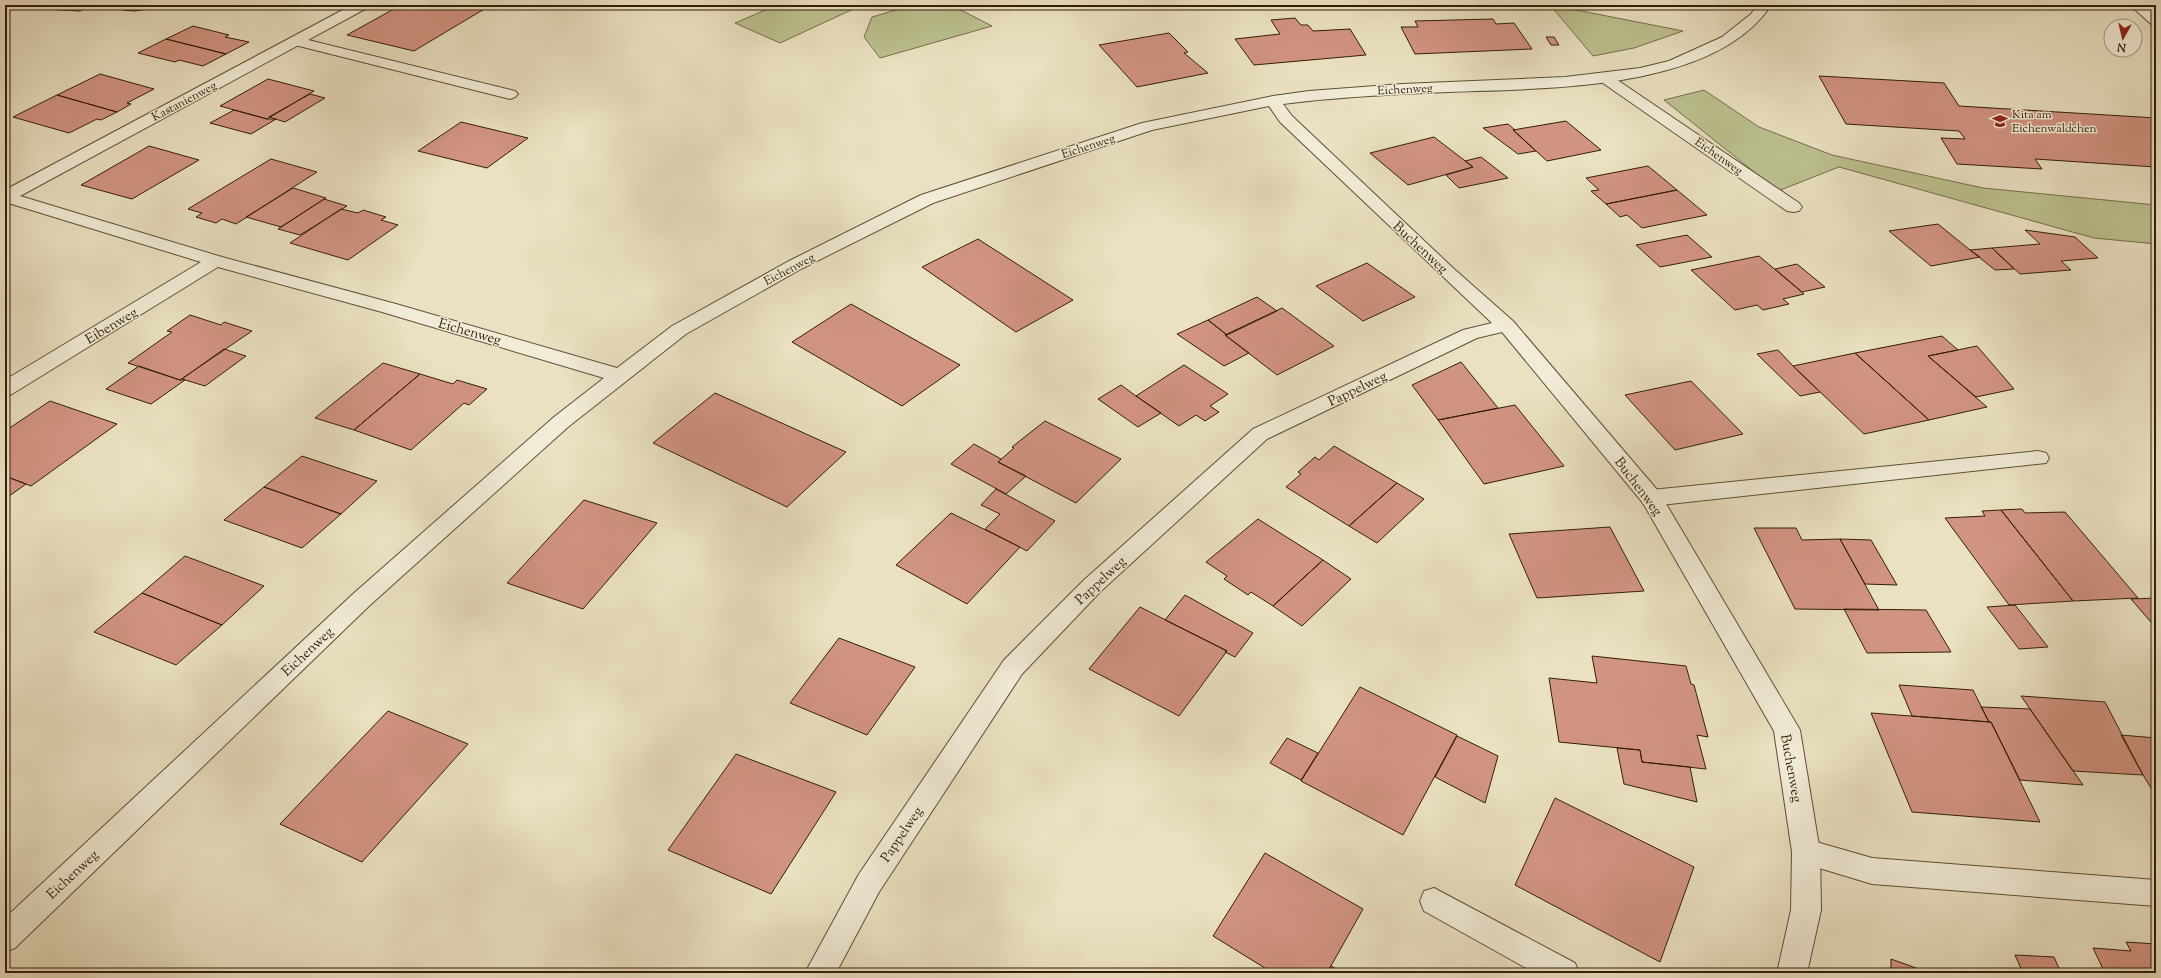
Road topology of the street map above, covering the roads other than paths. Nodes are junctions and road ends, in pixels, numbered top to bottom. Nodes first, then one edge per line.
1 (362, 5) edge
2 (1764, 5) edge
3 (2137, 5) edge
4 (2156, 21) edge
5 (296, 41) junction
6 (1605, 78) junction
7 (510, 94) dead end
8 (1273, 101) junction
9 (6, 197) edge
10 (1793, 207) dead end
11 (216, 261) junction
12 (389, 308) joint
13 (1506, 325) junction
14 (620, 376) junction
15 (5, 389) edge
16 (2038, 458) dead end
17 (1651, 498) junction
18 (1806, 852) junction
19 (2156, 893) edge
20 (1434, 901) dead end
21 (5, 938) edge
22 (820, 973) edge
23 (1564, 973) edge
24 (1792, 973) edge

1 - 5 street, Kastanienweg
2 - 6 street, Eichenweg
3 - 4 street
5 - 7 street
5 - 9 street, Kastanienweg
6 - 8 street, Eichenweg
6 - 10 street, Eichenweg
8 - 13 street, Buchenweg
8 - 14 street, Eichenweg
9 - 11 street, Kastanienweg
11 - 12 street, Kastanienweg
11 - 15 street, Eibenweg
12 - 14 street, Eichenweg
13 - 17 street, Buchenweg
13 - 22 street, Pappelweg
14 - 21 street, Eichenweg
16 - 17 street
17 - 18 street, Buchenweg
18 - 19 street
18 - 24 street, Buchenweg
20 - 23 street

